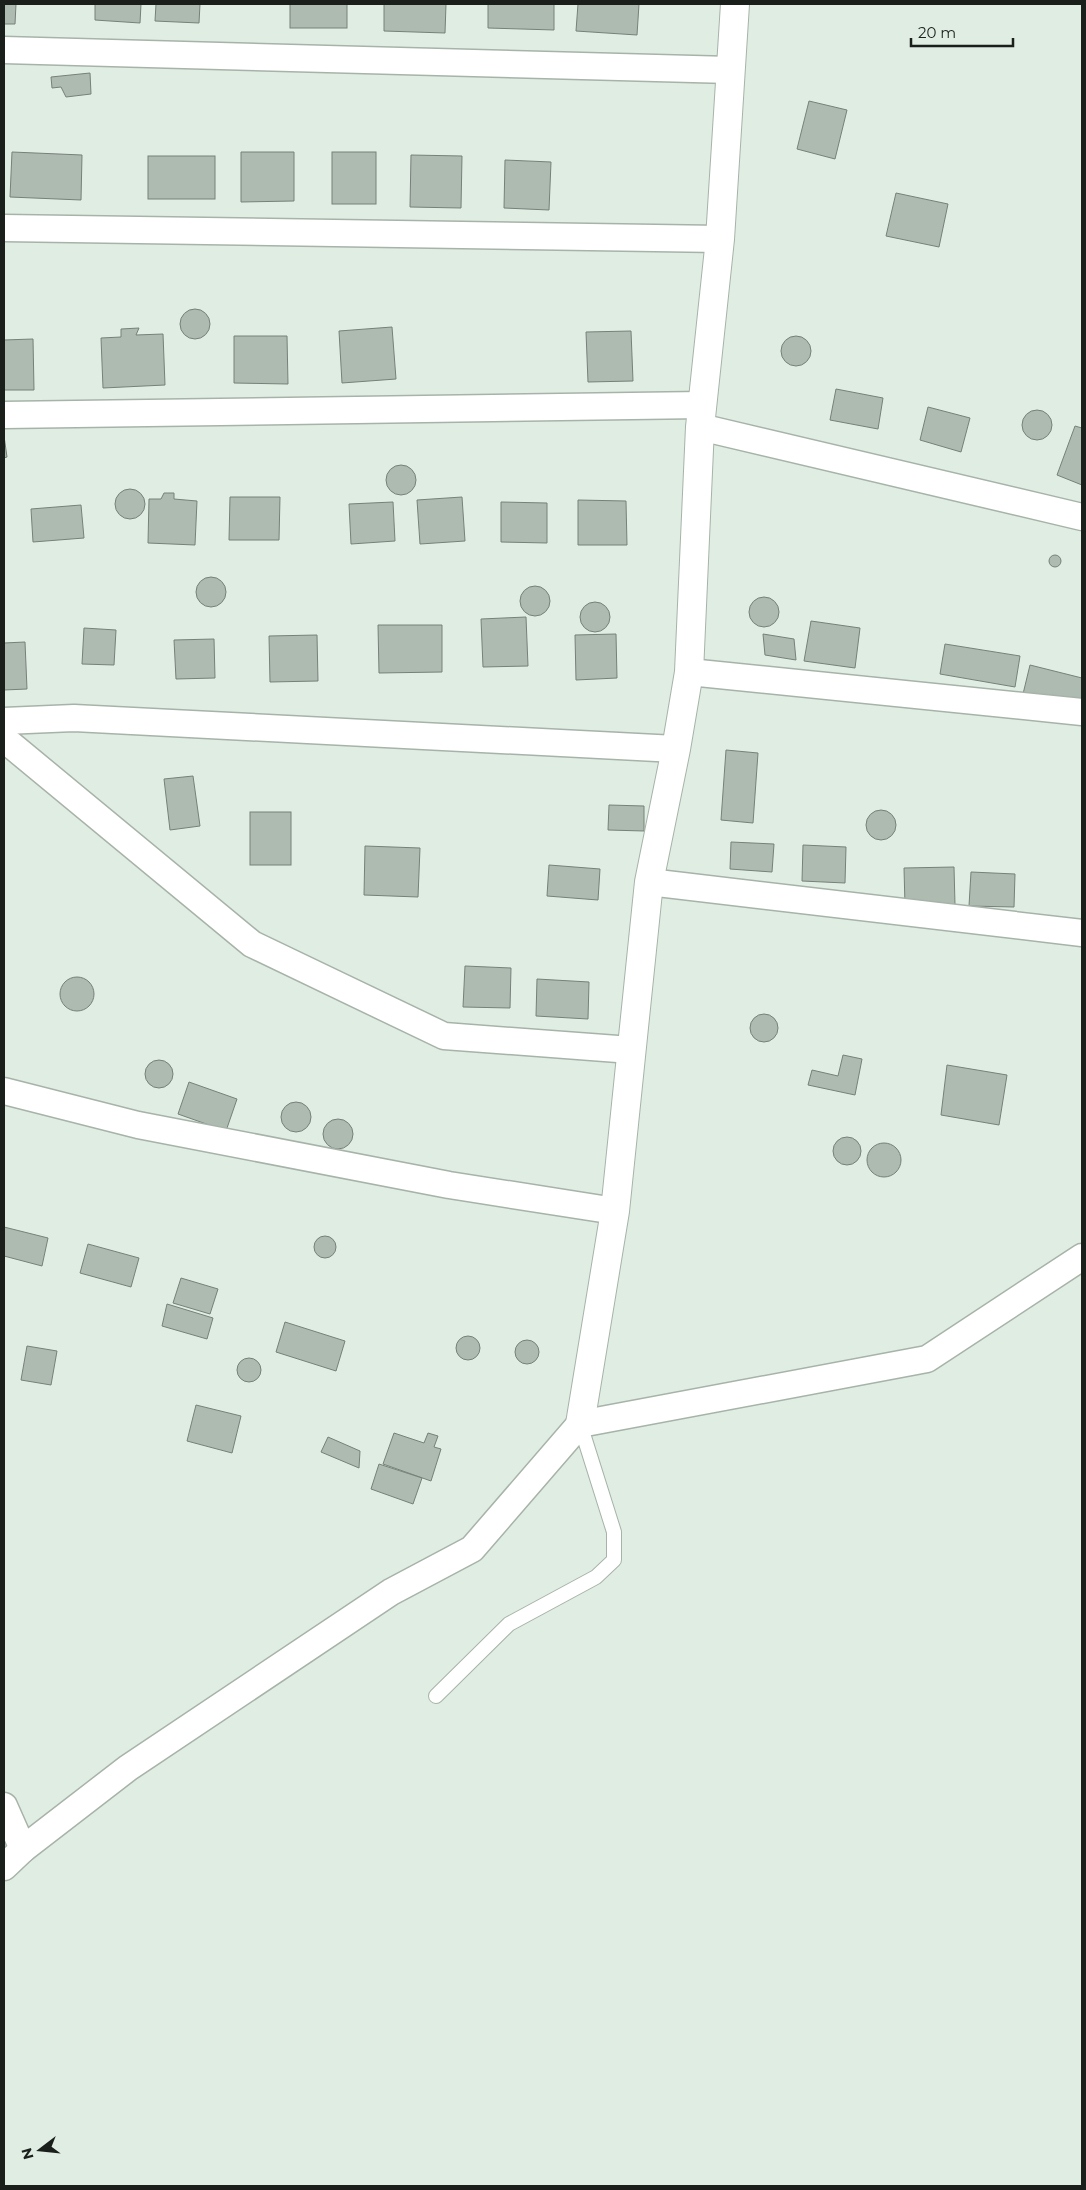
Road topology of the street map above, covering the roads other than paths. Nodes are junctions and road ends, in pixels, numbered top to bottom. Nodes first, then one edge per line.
1 (735, 4) edge
2 (4, 50) edge
3 (730, 70) junction
4 (4, 228) edge
5 (720, 239) junction
6 (4, 415) edge
7 (701, 416) junction
8 (1082, 518) edge
9 (688, 672) junction
10 (1082, 712) edge
11 (4, 721) edge
12 (4, 739) edge
13 (676, 749) junction
14 (649, 882) junction
15 (1082, 933) edge
16 (631, 1050) junction
17 (4, 1091) edge
18 (615, 1211) junction
19 (1082, 1257) edge
20 (580, 1424) junction
21 (436, 1696) dead end
22 (4, 1806) edge
23 (23, 1850) junction
24 (4, 1867) edge

1 - 3 street
2 - 3 street
3 - 5 street
4 - 5 street
5 - 7 street
6 - 7 street
7 - 8 street
7 - 9 street
9 - 10 street
9 - 13 street
11 - 13 street
12 - 16 street
13 - 14 street
14 - 15 street
14 - 16 street
16 - 18 street
17 - 18 street
18 - 20 street
19 - 20 street
20 - 21 lane
20 - 23 street
22 - 23 street
23 - 24 street

